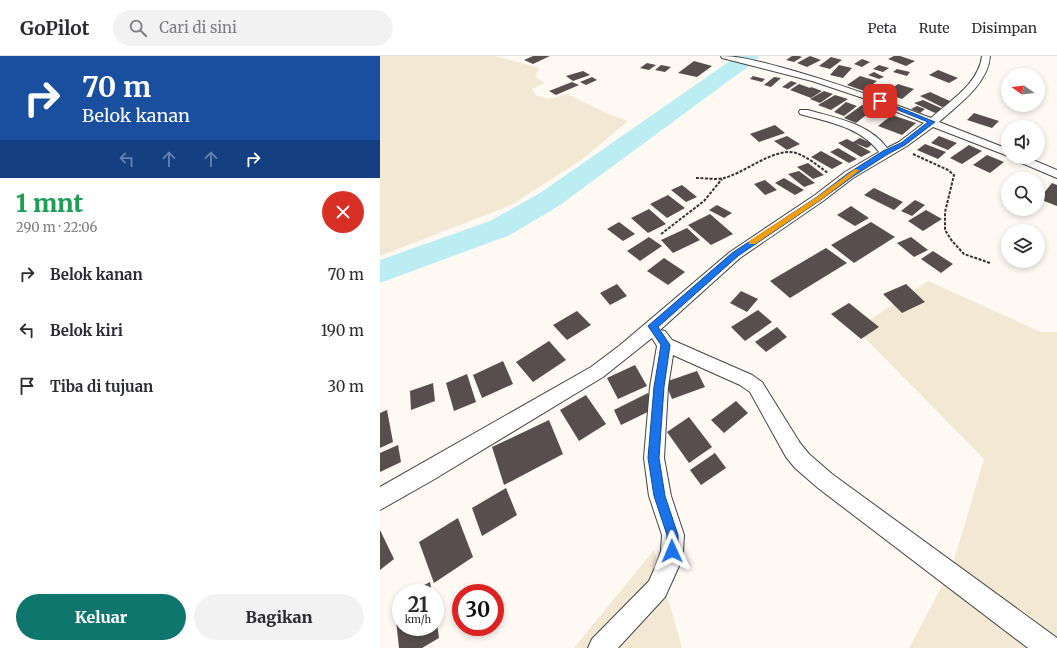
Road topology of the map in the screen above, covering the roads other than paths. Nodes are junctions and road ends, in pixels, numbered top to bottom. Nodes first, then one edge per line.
1 (725, 56) edge
2 (986, 56) edge
3 (804, 112) dead end
4 (932, 122) junction
5 (892, 150) junction
6 (1001, 150) edge
7 (1033, 164) edge
8 (1057, 174) edge
9 (652, 326) junction
10 (666, 345) junction
11 (380, 499) edge
12 (601, 648) edge
13 (1049, 648) edge

1 - 4 street
2 - 4 street
3 - 5 street
4 - 5 street
4 - 6 street
5 - 9 street
7 - 8 street
9 - 10 street
9 - 11 street
10 - 12 street
10 - 13 street

